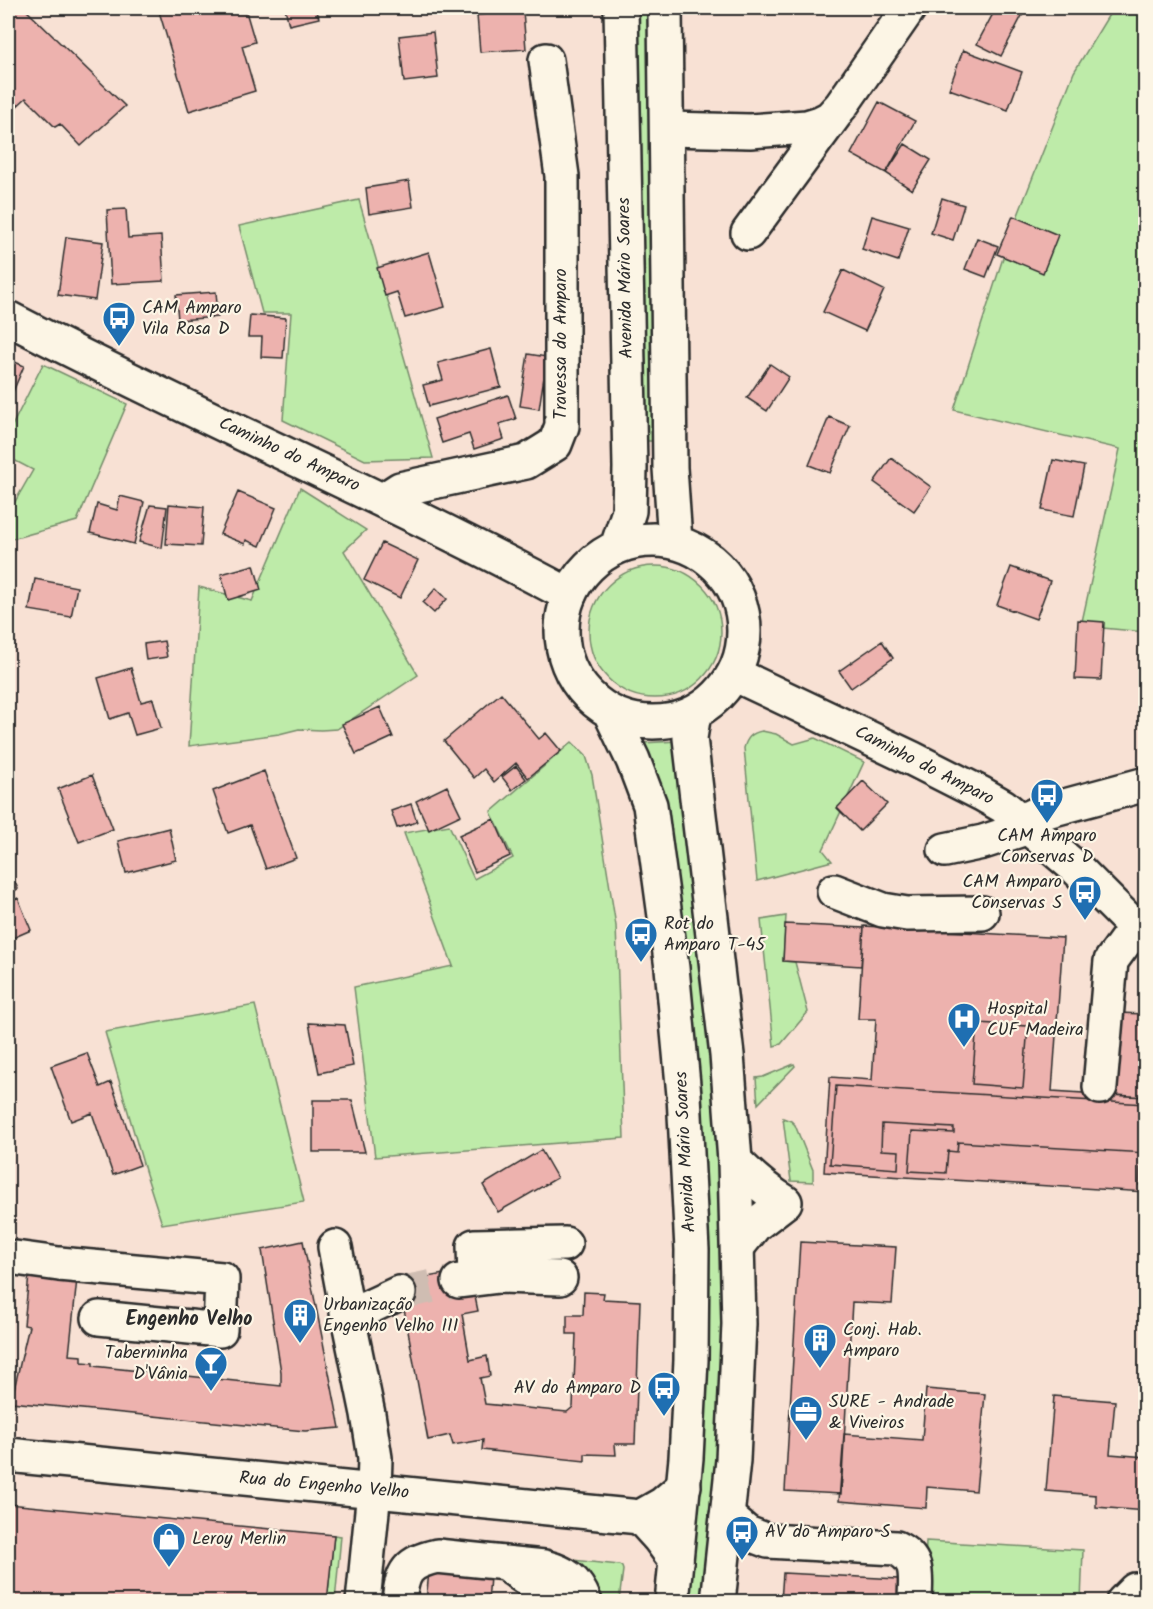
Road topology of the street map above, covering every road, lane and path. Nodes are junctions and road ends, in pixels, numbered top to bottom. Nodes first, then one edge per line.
1 (621, 8) edge
2 (665, 8) edge
3 (909, 8) edge
4 (546, 60) dead end
5 (841, 106) junction
6 (667, 129) junction
7 (748, 233) dead end
8 (8, 318) edge
9 (383, 500) junction
10 (675, 542) junction
11 (617, 547) junction
12 (569, 595) junction
13 (734, 674) junction
14 (610, 712) junction
15 (694, 713) junction
16 (1146, 784) edge
17 (1025, 824) junction
18 (945, 850) dead end
19 (834, 891) dead end
20 (982, 913) dead end
21 (1140, 933) edge
22 (1100, 1087) dead end
23 (735, 1161) junction
24 (565, 1244) dead end
25 (738, 1246) junction
26 (335, 1247) dead end
27 (8, 1257) edge
28 (560, 1278) dead end
29 (399, 1293) tunnel mouth
30 (348, 1317) junction
31 (99, 1318) dead end
32 (8, 1455) edge
33 (684, 1486) junction
34 (374, 1491) junction
35 (727, 1516) junction
36 (640, 1517) junction
37 (676, 1561) junction
38 (503, 1563) junction
39 (1146, 1590) edge
40 (363, 1602) edge
41 (399, 1602) edge
42 (560, 1602) edge
43 (585, 1602) edge
44 (672, 1602) edge
45 (718, 1602) edge
46 (915, 1602) edge
47 (1123, 1602) edge

1 - 11 main road, Avenida Mário Soares
2 - 6 main road
3 - 5 main road
4 - 9 main road, Travessa do Amparo
5 - 6 main road
5 - 7 main road
6 - 10 main road
8 - 9 main road, Caminho do Amparo
9 - 12 main road, Caminho do Amparo
10 - 11 main road
10 - 13 main road
11 - 12 main road
12 - 14 main road
13 - 15 main road
13 - 17 main road, Caminho do Amparo
14 - 15 main road
14 - 33 main road, Avenida Mário Soares
15 - 23 main road
16 - 17 main road
17 - 18 main road
17 - 21 main road, Caminho do Amparo
19 - 20 main road
21 - 22 main road
23 - 25 main road
23 - 25 main road
24 - 28 main road
25 - 35 main road
26 - 30 main road
27 - 31 main road
29 - 30 main road
30 - 34 main road
32 - 34 main road, Rua do Engenho Velho
33 - 36 main road
33 - 37 main road, Avenida Mário Soares
34 - 36 main road, Rua do Engenho Velho
34 - 40 main road
35 - 45 main road
35 - 46 main road
36 - 37 main road
37 - 44 main road, Avenida Mário Soares
38 - 41 main road
38 - 42 main road
38 - 43 main road
39 - 47 main road

